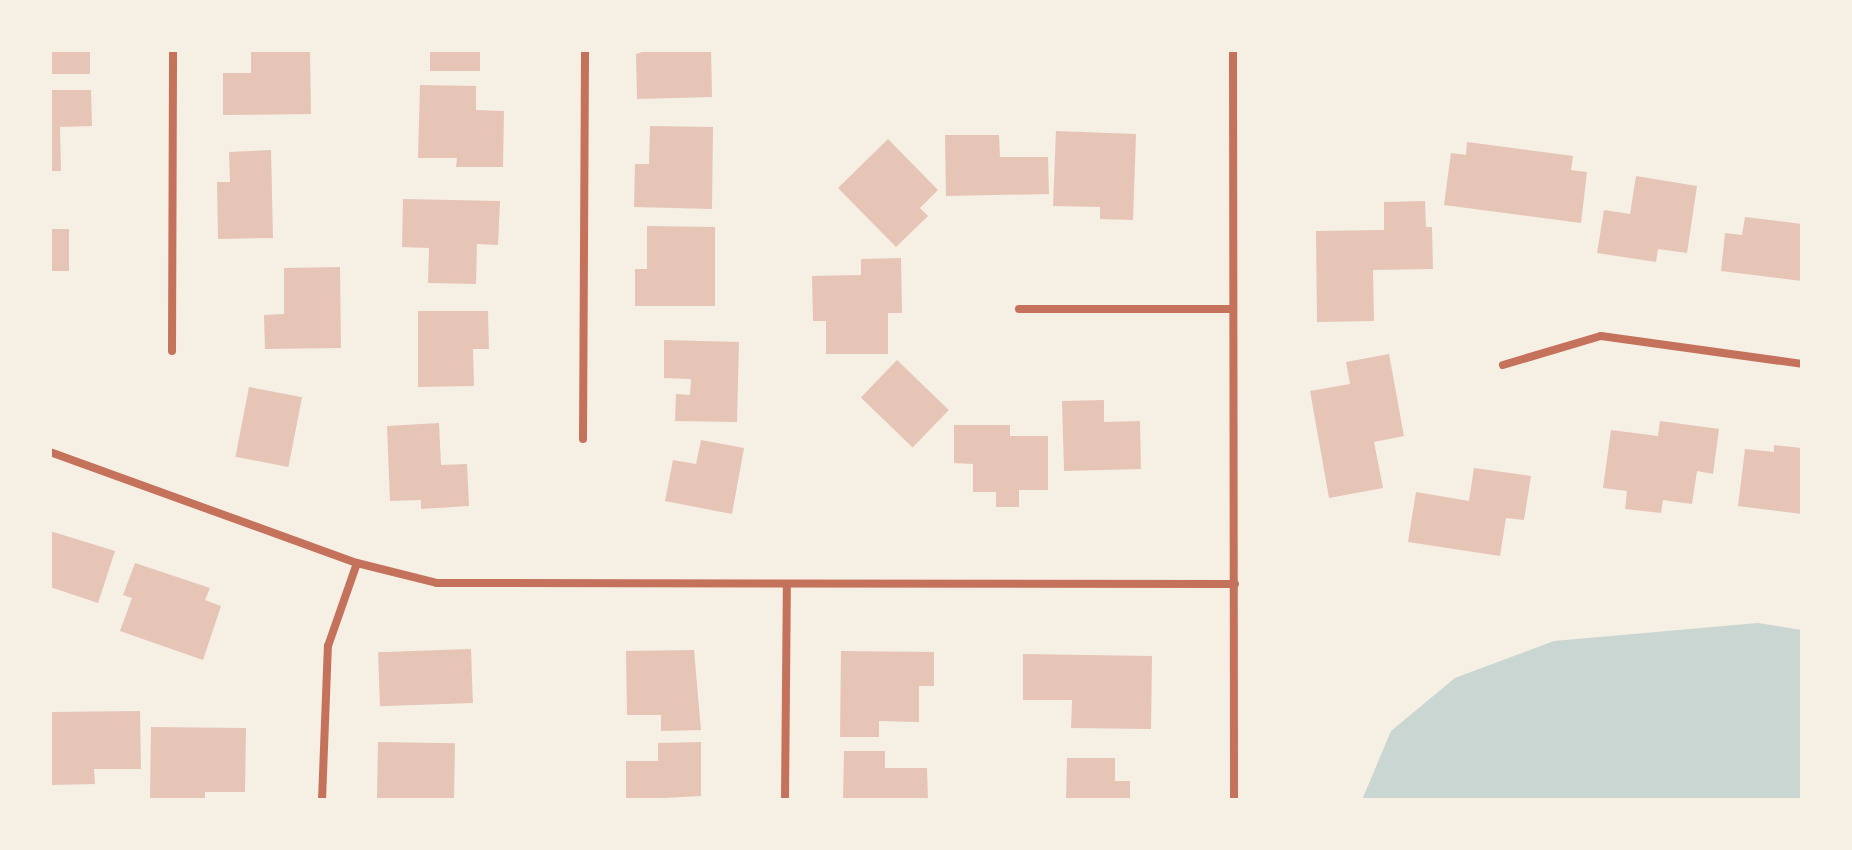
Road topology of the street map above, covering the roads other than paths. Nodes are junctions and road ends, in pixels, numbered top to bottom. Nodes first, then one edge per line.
1 (173, 50) edge
2 (585, 50) edge
3 (1233, 50) edge
4 (1019, 309) dead end
5 (1233, 309) junction
6 (172, 351) dead end
7 (1802, 364) edge
8 (1503, 365) dead end
9 (583, 439) dead end
10 (50, 452) edge
11 (357, 563) junction
12 (787, 584) junction
13 (1235, 584) junction
14 (322, 800) edge
15 (785, 800) edge
16 (1234, 800) edge

1 - 6 street
2 - 9 street
3 - 5 street
4 - 5 street
5 - 13 street
7 - 8 street
10 - 11 street
11 - 12 street
11 - 14 street
12 - 13 street
12 - 15 street
13 - 16 street

